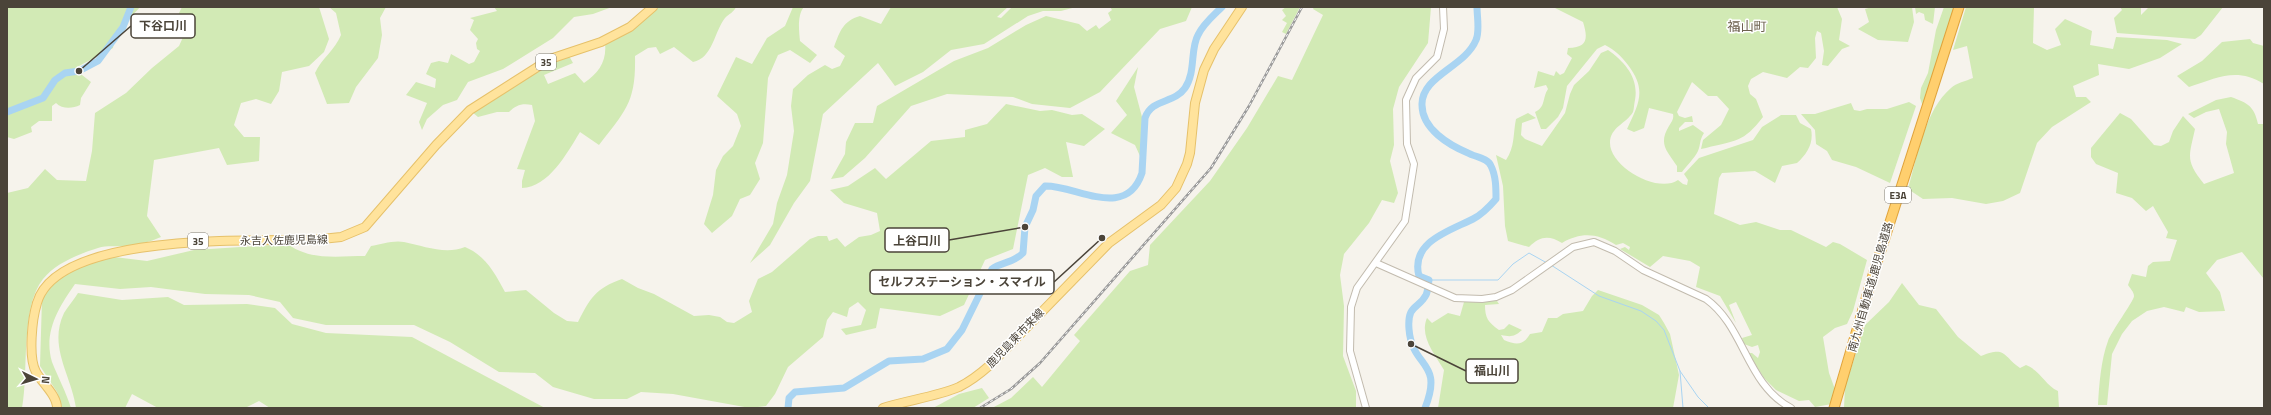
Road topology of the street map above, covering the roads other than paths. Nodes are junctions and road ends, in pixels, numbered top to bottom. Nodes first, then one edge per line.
1 (653, 7) edge
2 (1242, 7) edge
3 (1443, 7) edge
4 (1959, 7) edge
5 (1376, 263) junction
6 (57, 408) edge
7 (883, 408) edge
8 (1366, 408) edge
9 (1791, 408) edge
10 (1834, 408) edge

1 - 6 main road, 永吉入佐鹿児島線 / 35
2 - 7 main road, 鹿児島東市来線
3 - 5 street
4 - 10 highway, 南九州自動車道;鹿児島道路 / E3A
5 - 8 street
5 - 9 street

